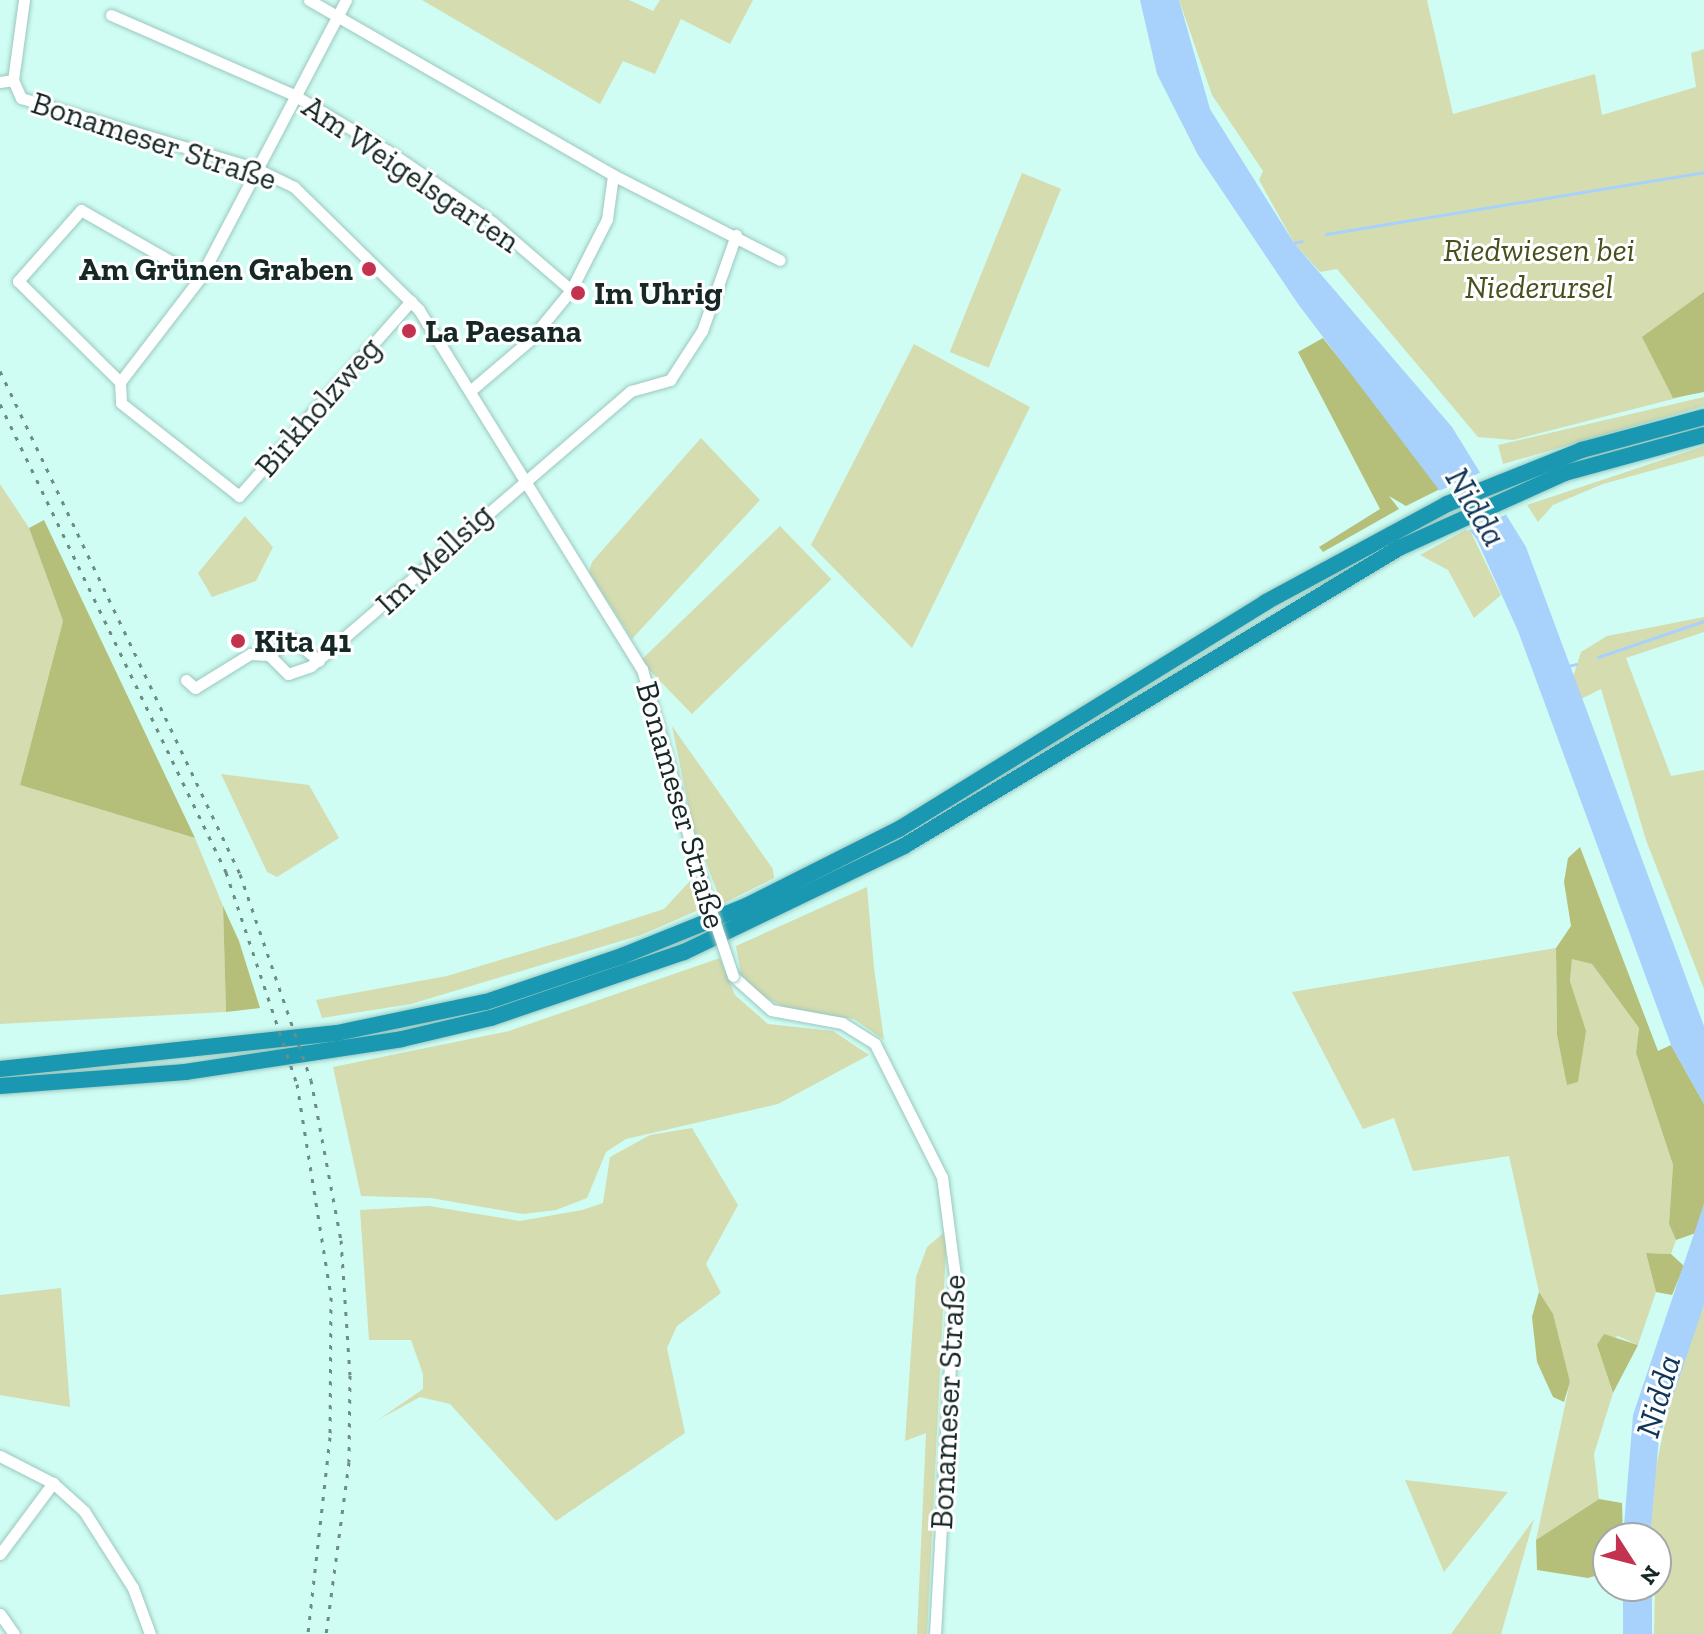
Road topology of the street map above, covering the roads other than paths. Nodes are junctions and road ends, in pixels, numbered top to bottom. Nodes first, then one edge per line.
1 (24, 0) edge
2 (309, 0) edge
3 (346, 0) edge
4 (111, 15) dead end
5 (336, 15) junction
6 (13, 80) junction
7 (0, 82) edge
8 (294, 95) junction
9 (257, 169) junction
10 (613, 175) junction
11 (736, 235) junction
12 (780, 260) dead end
13 (200, 278) junction
14 (571, 290) junction
15 (411, 301) junction
16 (120, 382) junction
17 (470, 391) junction
18 (1704, 417) edge
19 (1704, 435) edge
20 (523, 477) junction
21 (1510, 486) junction
22 (1451, 512) junction
23 (269, 655) junction
24 (319, 661) junction
25 (186, 680) dead end
26 (0, 1069) edge
27 (0, 1086) edge
28 (0, 1456) edge
29 (53, 1483) junction
30 (0, 1554) edge
31 (0, 1614) edge
32 (14, 1634) edge
33 (150, 1634) edge
34 (935, 1634) edge

1 - 6 street
2 - 5 street
3 - 5 street
4 - 8 street, Am Weigelsgarten
5 - 8 street
5 - 10 street
6 - 7 street
6 - 9 street, Bonameser Straße
8 - 9 street
8 - 14 street, Am Weigelsgarten
9 - 13 street
9 - 15 street, Bonameser Straße
10 - 11 street
10 - 14 street
11 - 12 street
11 - 20 street, Im Mellsig
13 - 16 street
13 - 16 street
14 - 17 street
15 - 16 street, Birkholzweg
15 - 17 street, Bonameser Straße
17 - 20 street, Bonameser Straße
18 - 21 highway
19 - 21 highway
20 - 24 street, Im Mellsig
20 - 34 street, Bonameser Straße, bridge
21 - 22 highway
22 - 26 highway
22 - 27 highway
23 - 24 street, Im Mellsig
23 - 24 street
23 - 25 street
28 - 29 street
29 - 30 street
29 - 33 street
31 - 32 street

